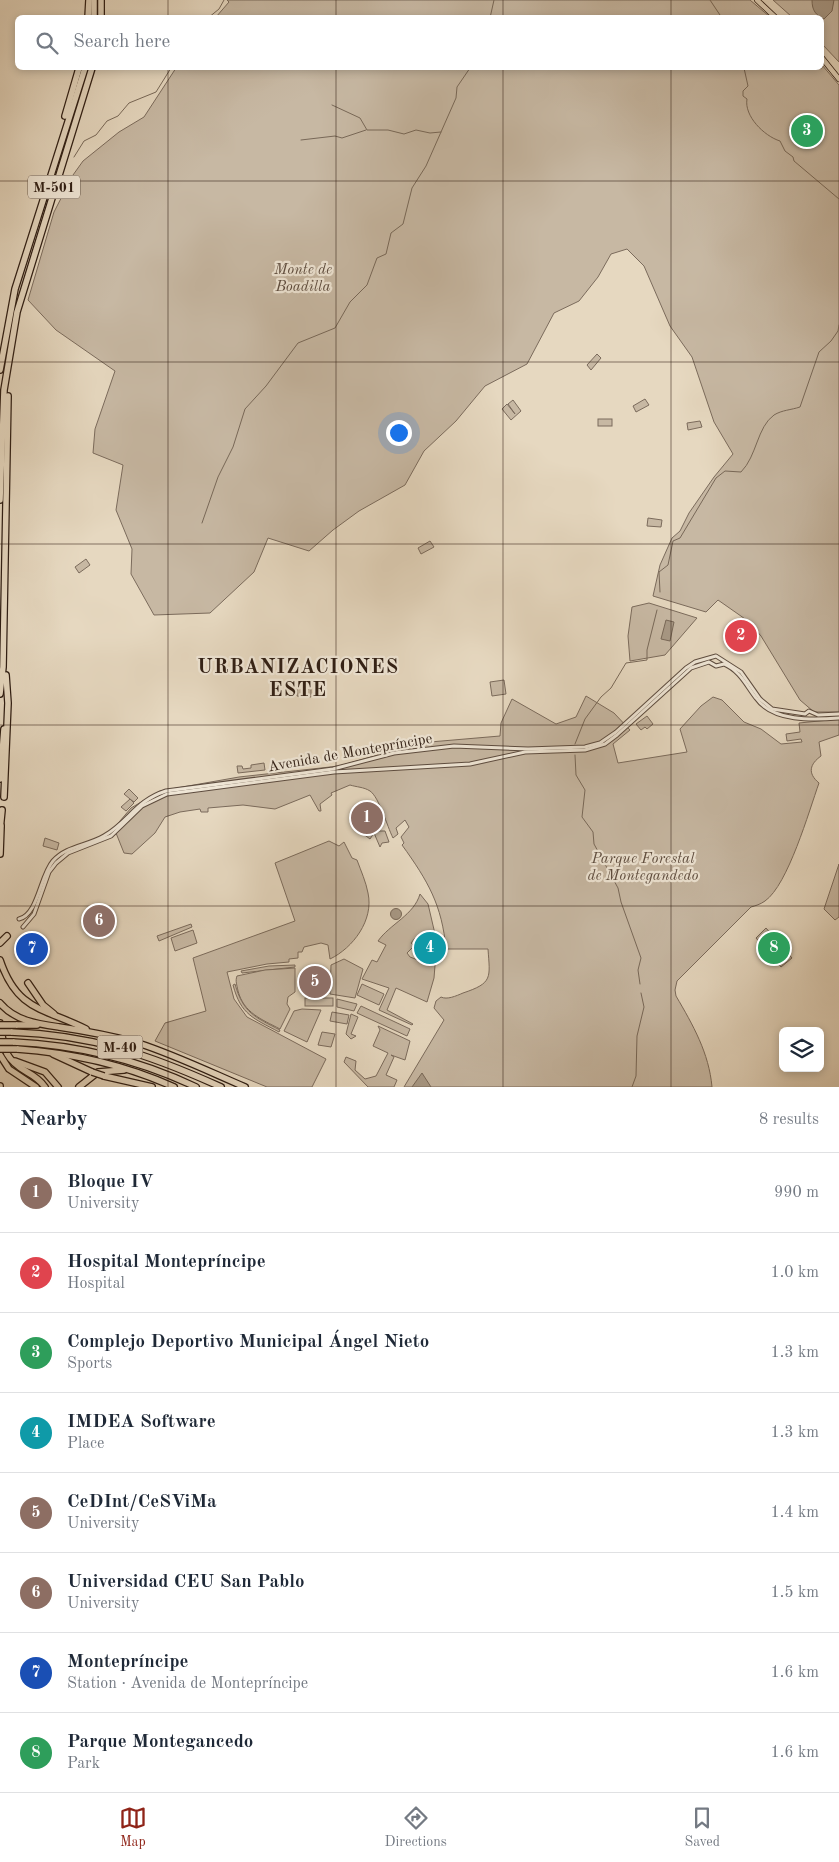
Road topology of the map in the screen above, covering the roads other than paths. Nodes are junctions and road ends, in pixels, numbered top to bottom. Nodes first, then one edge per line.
1 (89, 0) edge
2 (94, 0) edge
3 (102, 0) edge
4 (757, 0) edge
5 (88, 15) edge
6 (94, 15) edge
7 (101, 15) edge
8 (773, 15) edge
9 (824, 60) edge
10 (78, 70) edge
11 (84, 70) edge
12 (91, 70) edge
13 (839, 78) edge
14 (58, 151) junction
15 (18, 307) junction
16 (0, 370) edge
17 (0, 500) edge
18 (4, 636) junction
19 (712, 661) junction
20 (722, 662) junction
21 (6, 684) junction
22 (0, 694) edge
23 (813, 714) junction
24 (805, 716) junction
25 (839, 716) edge
26 (812, 719) junction
27 (0, 778) edge
28 (4, 797) dead end
29 (2, 810) dead end
30 (0, 828) edge
31 (0, 854) edge
32 (19, 920) dead end
33 (23, 927) dead end
34 (7, 936) dead end
35 (0, 942) edge
36 (0, 960) edge
37 (28, 983) dead end
38 (0, 1004) edge
39 (59, 1019) junction
40 (0, 1024) edge
41 (44, 1025) junction
42 (90, 1031) junction
43 (1, 1037) edge
44 (0, 1049) edge
45 (38, 1050) junction
46 (0, 1055) edge
47 (142, 1074) junction
48 (36, 1087) edge
49 (45, 1087) edge
50 (58, 1087) edge
51 (79, 1087) edge
52 (152, 1087) edge
53 (174, 1087) edge
54 (196, 1087) edge
55 (221, 1087) edge
56 (246, 1087) edge

1 - 5 highway
2 - 6 highway
3 - 7 highway
4 - 8 main road
9 - 13 main road
10 - 14 highway
11 - 14 highway, M-501
12 - 15 highway, M-501
14 - 16 highway, M-501
15 - 17 highway, M-501
15 - 18 highway
18 - 21 highway
18 - 22 highway
19 - 20 street, Avenida de Montepríncipe
19 - 20 street, Avenida de Montepríncipe
19 - 32 street, Avenida de Montepríncipe
19 - 33 street, Avenida de Montepríncipe
20 - 24 street, Avenida de Montepríncipe
21 - 27 highway
21 - 28 highway
23 - 24 street
23 - 25 street
23 - 26 street
24 - 26 street
25 - 26 street
29 - 30 highway
30 - 31 highway
34 - 35 highway
36 - 39 highway
37 - 39 highway
38 - 41 highway
39 - 42 highway
40 - 41 highway, bridge
40 - 43 highway
41 - 42 highway
42 - 56 highway
43 - 49 highway
43 - 50 highway
43 - 54 highway, M-40, bridge
43 - 55 highway, M-40, bridge
44 - 45 highway, bridge
45 - 47 highway
45 - 52 highway, bridge
46 - 48 highway
47 - 51 highway
47 - 53 highway

